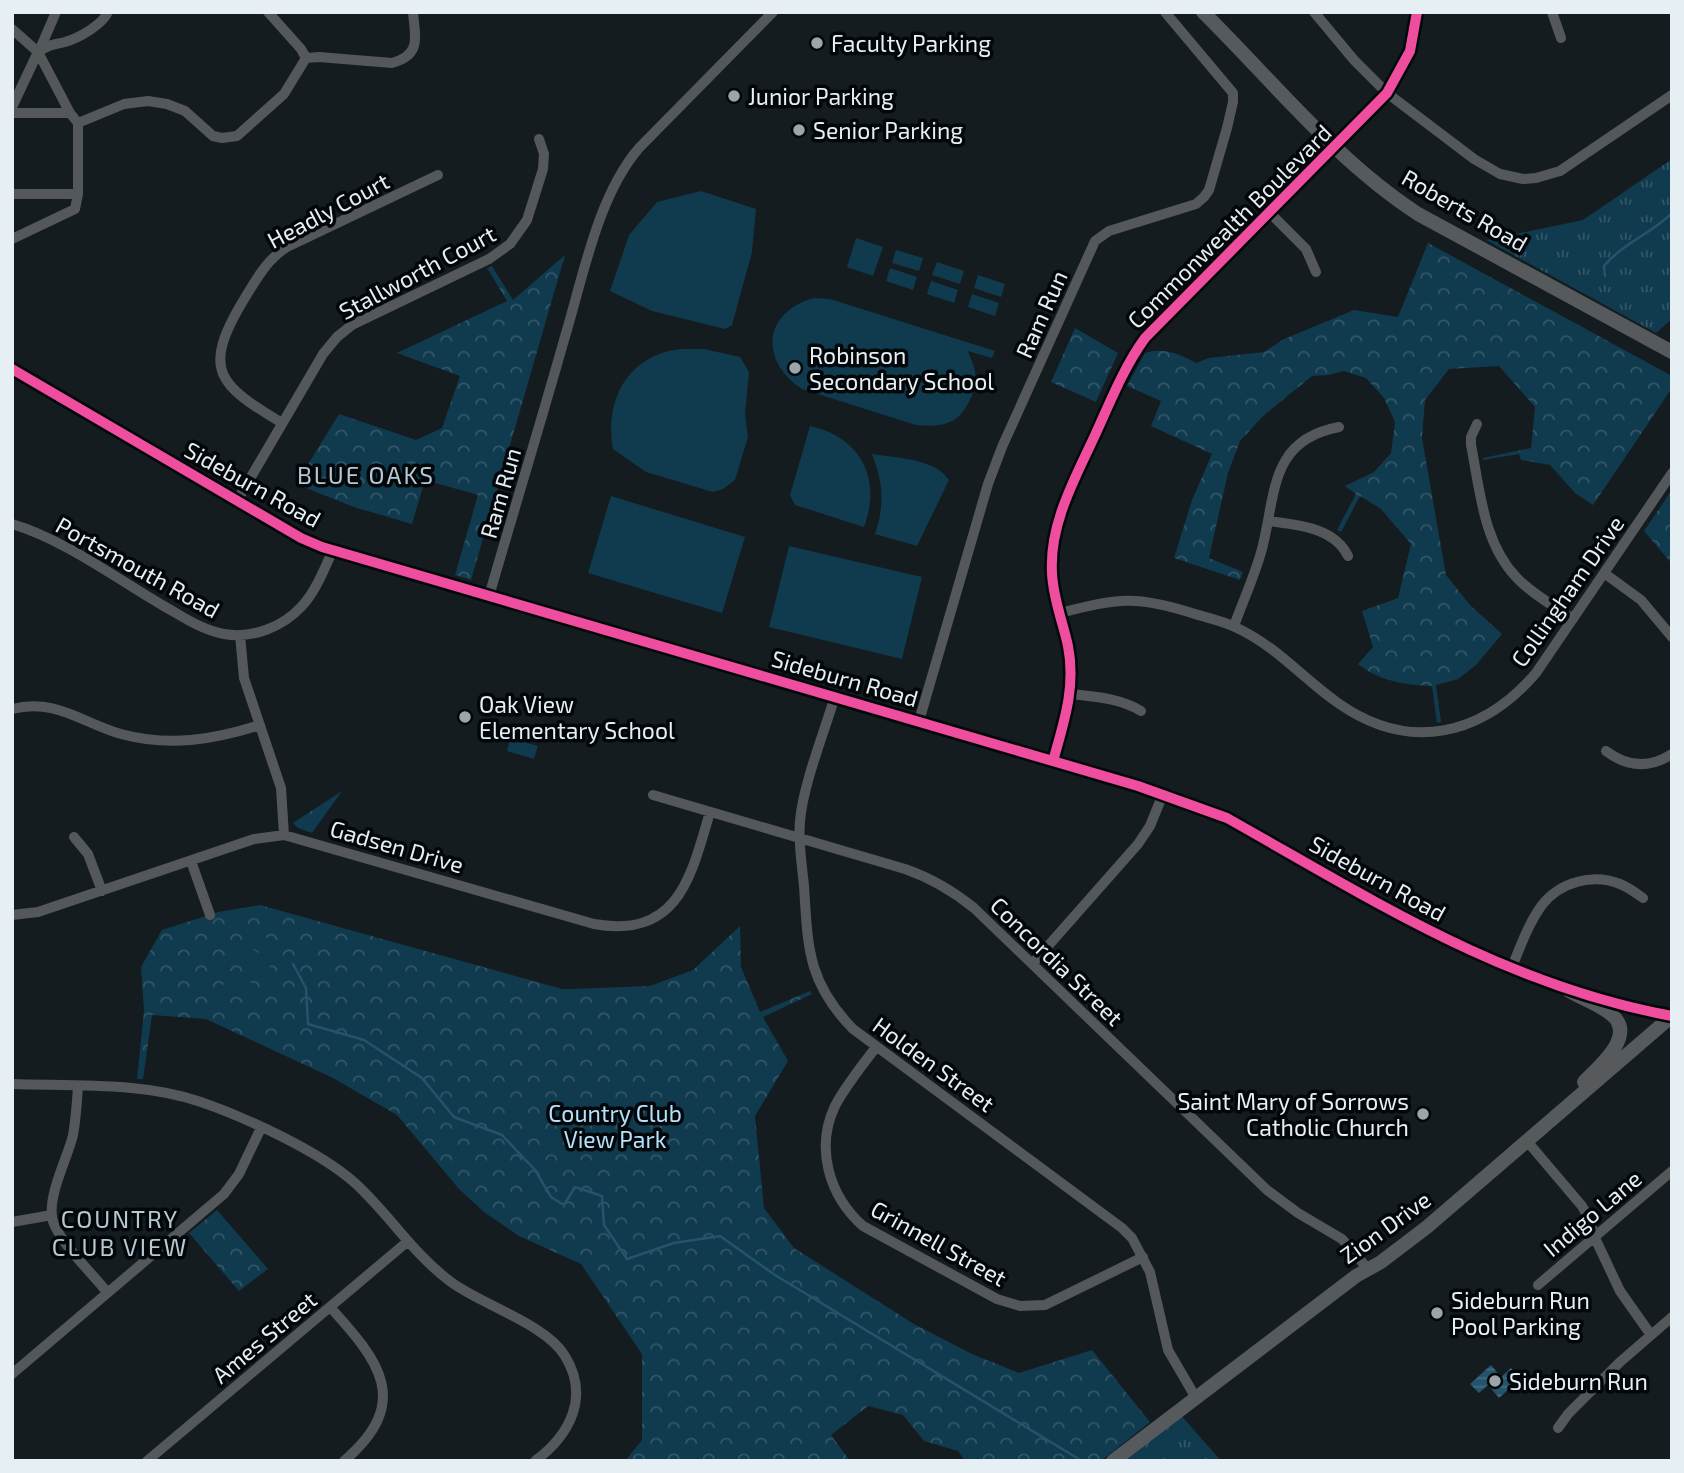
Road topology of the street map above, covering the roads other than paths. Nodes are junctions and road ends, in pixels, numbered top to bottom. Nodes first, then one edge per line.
1 (56, 12) edge
2 (108, 12) edge
3 (268, 12) edge
4 (413, 12) edge
5 (773, 12) edge
6 (1165, 12) edge
7 (1203, 12) edge
8 (1314, 12) edge
9 (1417, 12) edge
10 (1552, 12) edge
11 (12, 29) edge
12 (1561, 38) dead end
13 (38, 52) junction
14 (306, 58) junction
15 (1387, 93) junction
16 (1672, 95) edge
17 (12, 107) edge
18 (12, 113) edge
19 (70, 113) junction
20 (78, 123) junction
21 (539, 138) dead end
22 (1335, 148) junction
23 (438, 175) dead end
24 (12, 194) edge
25 (78, 194) junction
26 (1270, 213) junction
27 (12, 239) edge
28 (1317, 272) dead end
29 (1672, 352) edge
30 (12, 369) edge
31 (282, 423) junction
32 (1477, 424) dead end
33 (1339, 427) dead end
34 (1672, 473) edge
35 (237, 501) junction
36 (1268, 521) junction
37 (12, 524) edge
38 (333, 550) junction
39 (1348, 556) dead end
40 (1604, 573) junction
41 (489, 596) junction
42 (1059, 613) junction
43 (1573, 619) junction
44 (1234, 626) junction
45 (240, 635) junction
46 (1672, 637) edge
47 (1071, 694) junction
48 (835, 696) junction
49 (12, 709) edge
50 (1141, 710) dead end
51 (919, 721) junction
52 (260, 725) junction
53 (1606, 751) dead end
54 (1672, 754) edge
55 (1053, 761) junction
56 (1164, 794) junction
57 (653, 795) dead end
58 (710, 812) junction
59 (284, 835) junction
60 (74, 837) dead end
61 (801, 839) junction
62 (191, 861) junction
63 (102, 891) junction
64 (1643, 898) dead end
65 (12, 915) edge
66 (210, 915) dead end
67 (1032, 963) junction
68 (1511, 969) junction
69 (1569, 991) junction
70 (1672, 1016) edge
71 (876, 1047) junction
72 (12, 1084) edge
73 (78, 1086) junction
74 (1553, 1117) junction
75 (261, 1128) junction
76 (1526, 1140) junction
77 (1672, 1171) edge
78 (52, 1214) junction
79 (12, 1222) edge
80 (1594, 1236) junction
81 (407, 1242) junction
82 (1143, 1257) junction
83 (1368, 1269) junction
84 (1538, 1284) dead end
85 (107, 1292) junction
86 (330, 1307) junction
87 (1672, 1317) edge
88 (1651, 1335) junction
89 (12, 1374) edge
90 (1196, 1398) junction
91 (1558, 1428) dead end
92 (147, 1461) edge
93 (344, 1461) edge
94 (535, 1461) edge
95 (1113, 1461) edge

1 - 13 street
2 - 13 street
3 - 14 street
4 - 14 street
5 - 41 street, Ram Run
6 - 51 street, Ram Run
7 - 22 main road, Roberts Road
8 - 15 street
9 - 15 street, Commonwealth Boulevard
10 - 12 street
11 - 13 street
13 - 17 street
13 - 19 street
14 - 20 street
15 - 16 street
15 - 22 street, Commonwealth Boulevard
18 - 19 street
19 - 20 street
20 - 25 street
21 - 31 street, Stallworth Court
22 - 26 street, Commonwealth Boulevard
22 - 29 main road, Roberts Road
23 - 31 street, Headly Court
24 - 25 street
25 - 27 street
26 - 28 street
26 - 42 street, Commonwealth Boulevard
30 - 35 street, Sideburn Road
31 - 35 street, Stallworth Court
32 - 43 street
33 - 36 street
34 - 40 street, Collingham Drive
35 - 38 street, Sideburn Road
36 - 39 street
36 - 44 street
37 - 45 street, Portsmouth Road
38 - 41 street, Sideburn Road
38 - 45 street, Portsmouth Road
40 - 43 street, Collingham Drive
40 - 46 street
41 - 48 street, Sideburn Road
42 - 44 street, Collingham Drive
42 - 47 street, Commonwealth Boulevard
43 - 44 street, Collingham Drive
45 - 52 street
47 - 50 street
47 - 55 street, Commonwealth Boulevard
48 - 51 street, Sideburn Road
48 - 61 street, Holden Street
49 - 52 street
51 - 55 street, Sideburn Road
52 - 59 street
53 - 54 street
55 - 56 street, Sideburn Road
56 - 67 street
56 - 68 street, Sideburn Road
57 - 58 street, Concordia Street
58 - 59 street, Gadsen Drive
58 - 61 street, Concordia Street
59 - 62 street, Gadsen Drive
60 - 63 street
61 - 67 street, Concordia Street
61 - 71 street, Holden Street
62 - 63 street, Gadsen Drive
62 - 66 street
63 - 65 street, Gadsen Drive
64 - 68 street
67 - 83 street, Concordia Street
68 - 69 street, Sideburn Road
69 - 70 street, Sideburn Road
69 - 74 main road
70 - 74 main road, Zion Drive
71 - 82 street, Holden Street
71 - 82 street, Grinnell Street
72 - 73 street
73 - 75 street
73 - 78 street
74 - 76 main road, Zion Drive
75 - 81 street
75 - 85 street
76 - 80 street
76 - 83 main road, Zion Drive
77 - 80 street, Indigo Lane
78 - 79 street
78 - 85 street
80 - 84 street, Indigo Lane
80 - 88 street
81 - 86 street, Ames Street
81 - 94 street
82 - 90 street, Holden Street
83 - 90 main road, Zion Drive
85 - 89 street
86 - 92 street, Ames Street
86 - 93 street
87 - 88 street
88 - 91 street
90 - 95 main road, Zion Drive

